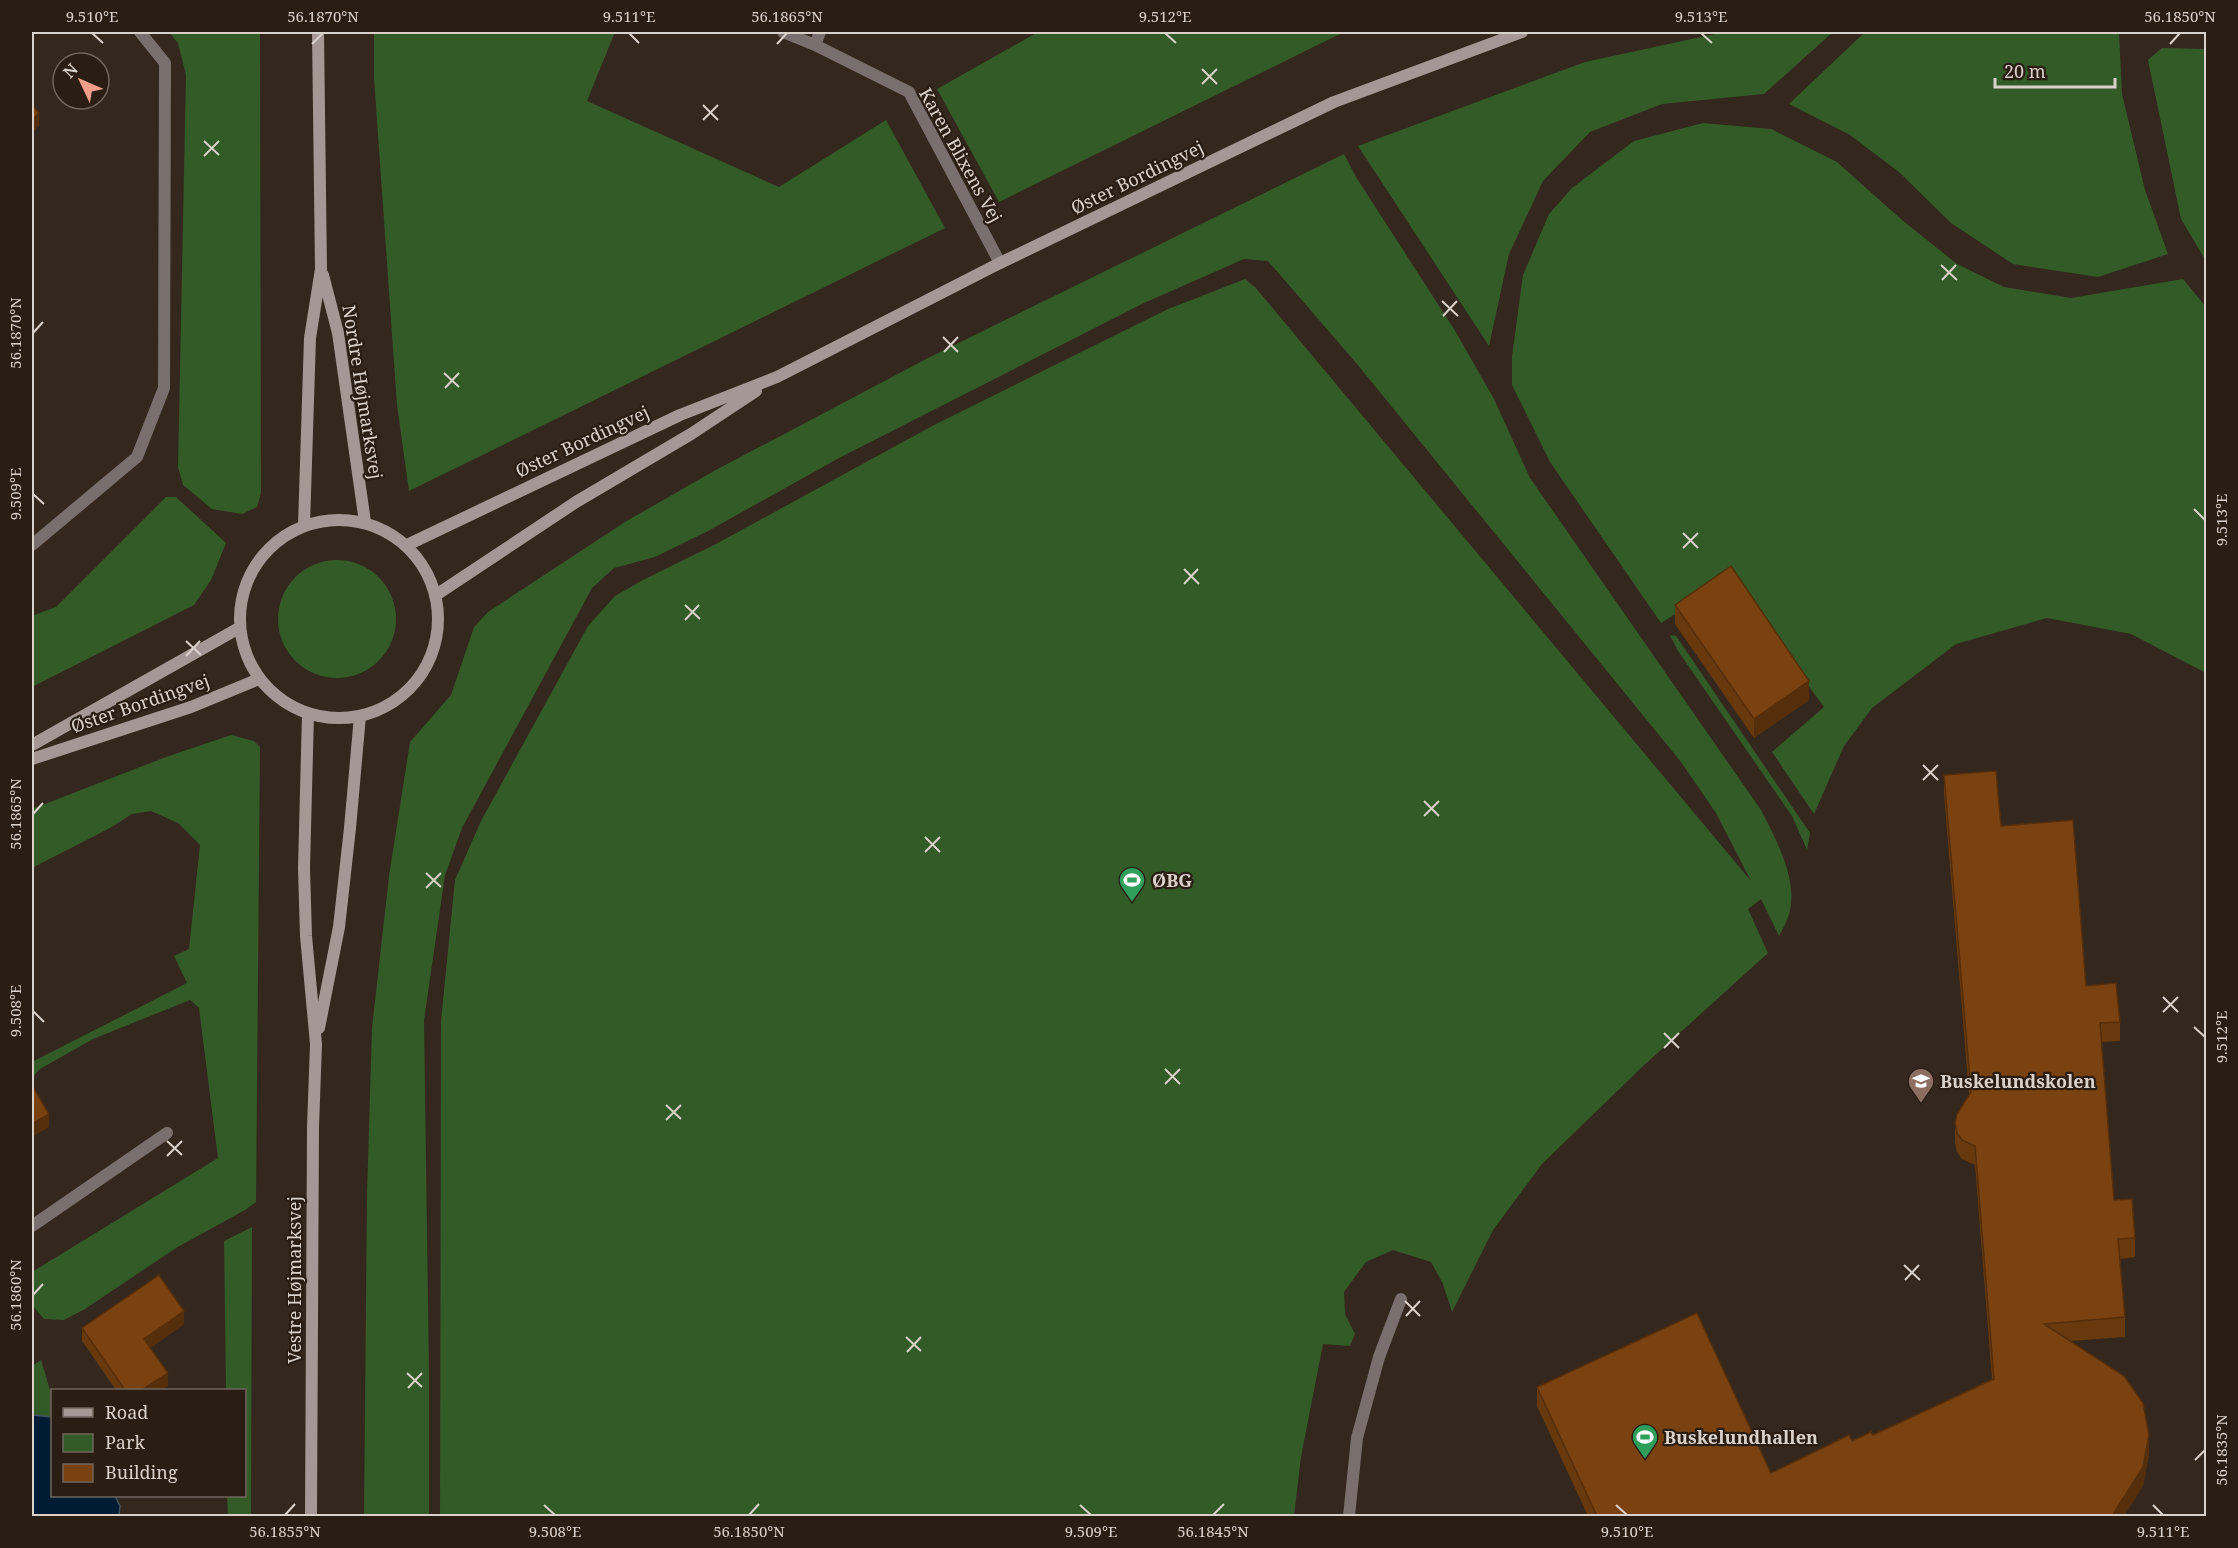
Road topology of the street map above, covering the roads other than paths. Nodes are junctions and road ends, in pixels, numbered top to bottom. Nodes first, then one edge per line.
1 (140, 32) edge
2 (318, 32) edge
3 (783, 32) edge
4 (820, 32) edge
5 (1522, 32) edge
6 (815, 45) junction
7 (1000, 263) junction
8 (321, 269) junction
9 (777, 377) junction
10 (365, 522) junction
11 (304, 525) junction
12 (32, 545) edge
13 (407, 545) junction
14 (436, 595) junction
15 (239, 628) junction
16 (259, 679) junction
17 (308, 714) junction
18 (360, 716) junction
19 (32, 745) edge
20 (32, 759) edge
21 (316, 1044) junction
22 (167, 1133) dead end
23 (32, 1226) edge
24 (1401, 1299) dead end
25 (311, 1516) edge
26 (1349, 1516) edge

1 - 12 street
2 - 8 street, Nordre Højmarksvej
3 - 6 street, Karen Blixens Vej
4 - 6 street
5 - 7 street, Øster Bordingvej
6 - 7 street, Karen Blixens Vej
7 - 9 street, Øster Bordingvej
8 - 10 street, Nordre Højmarksvej
8 - 11 street, Nordre Højmarksvej
9 - 13 street, Øster Bordingvej
9 - 14 street, Øster Bordingvej
10 - 11 street
10 - 13 street
11 - 15 street
13 - 14 street
14 - 18 street
15 - 16 street
15 - 19 street, Øster Bordingvej
16 - 17 street
16 - 20 street, Øster Bordingvej
17 - 18 street
17 - 21 street, Vestre Højmarksvej
18 - 21 street, Vestre Højmarksvej
21 - 25 street, Vestre Højmarksvej
22 - 23 street
24 - 26 street

